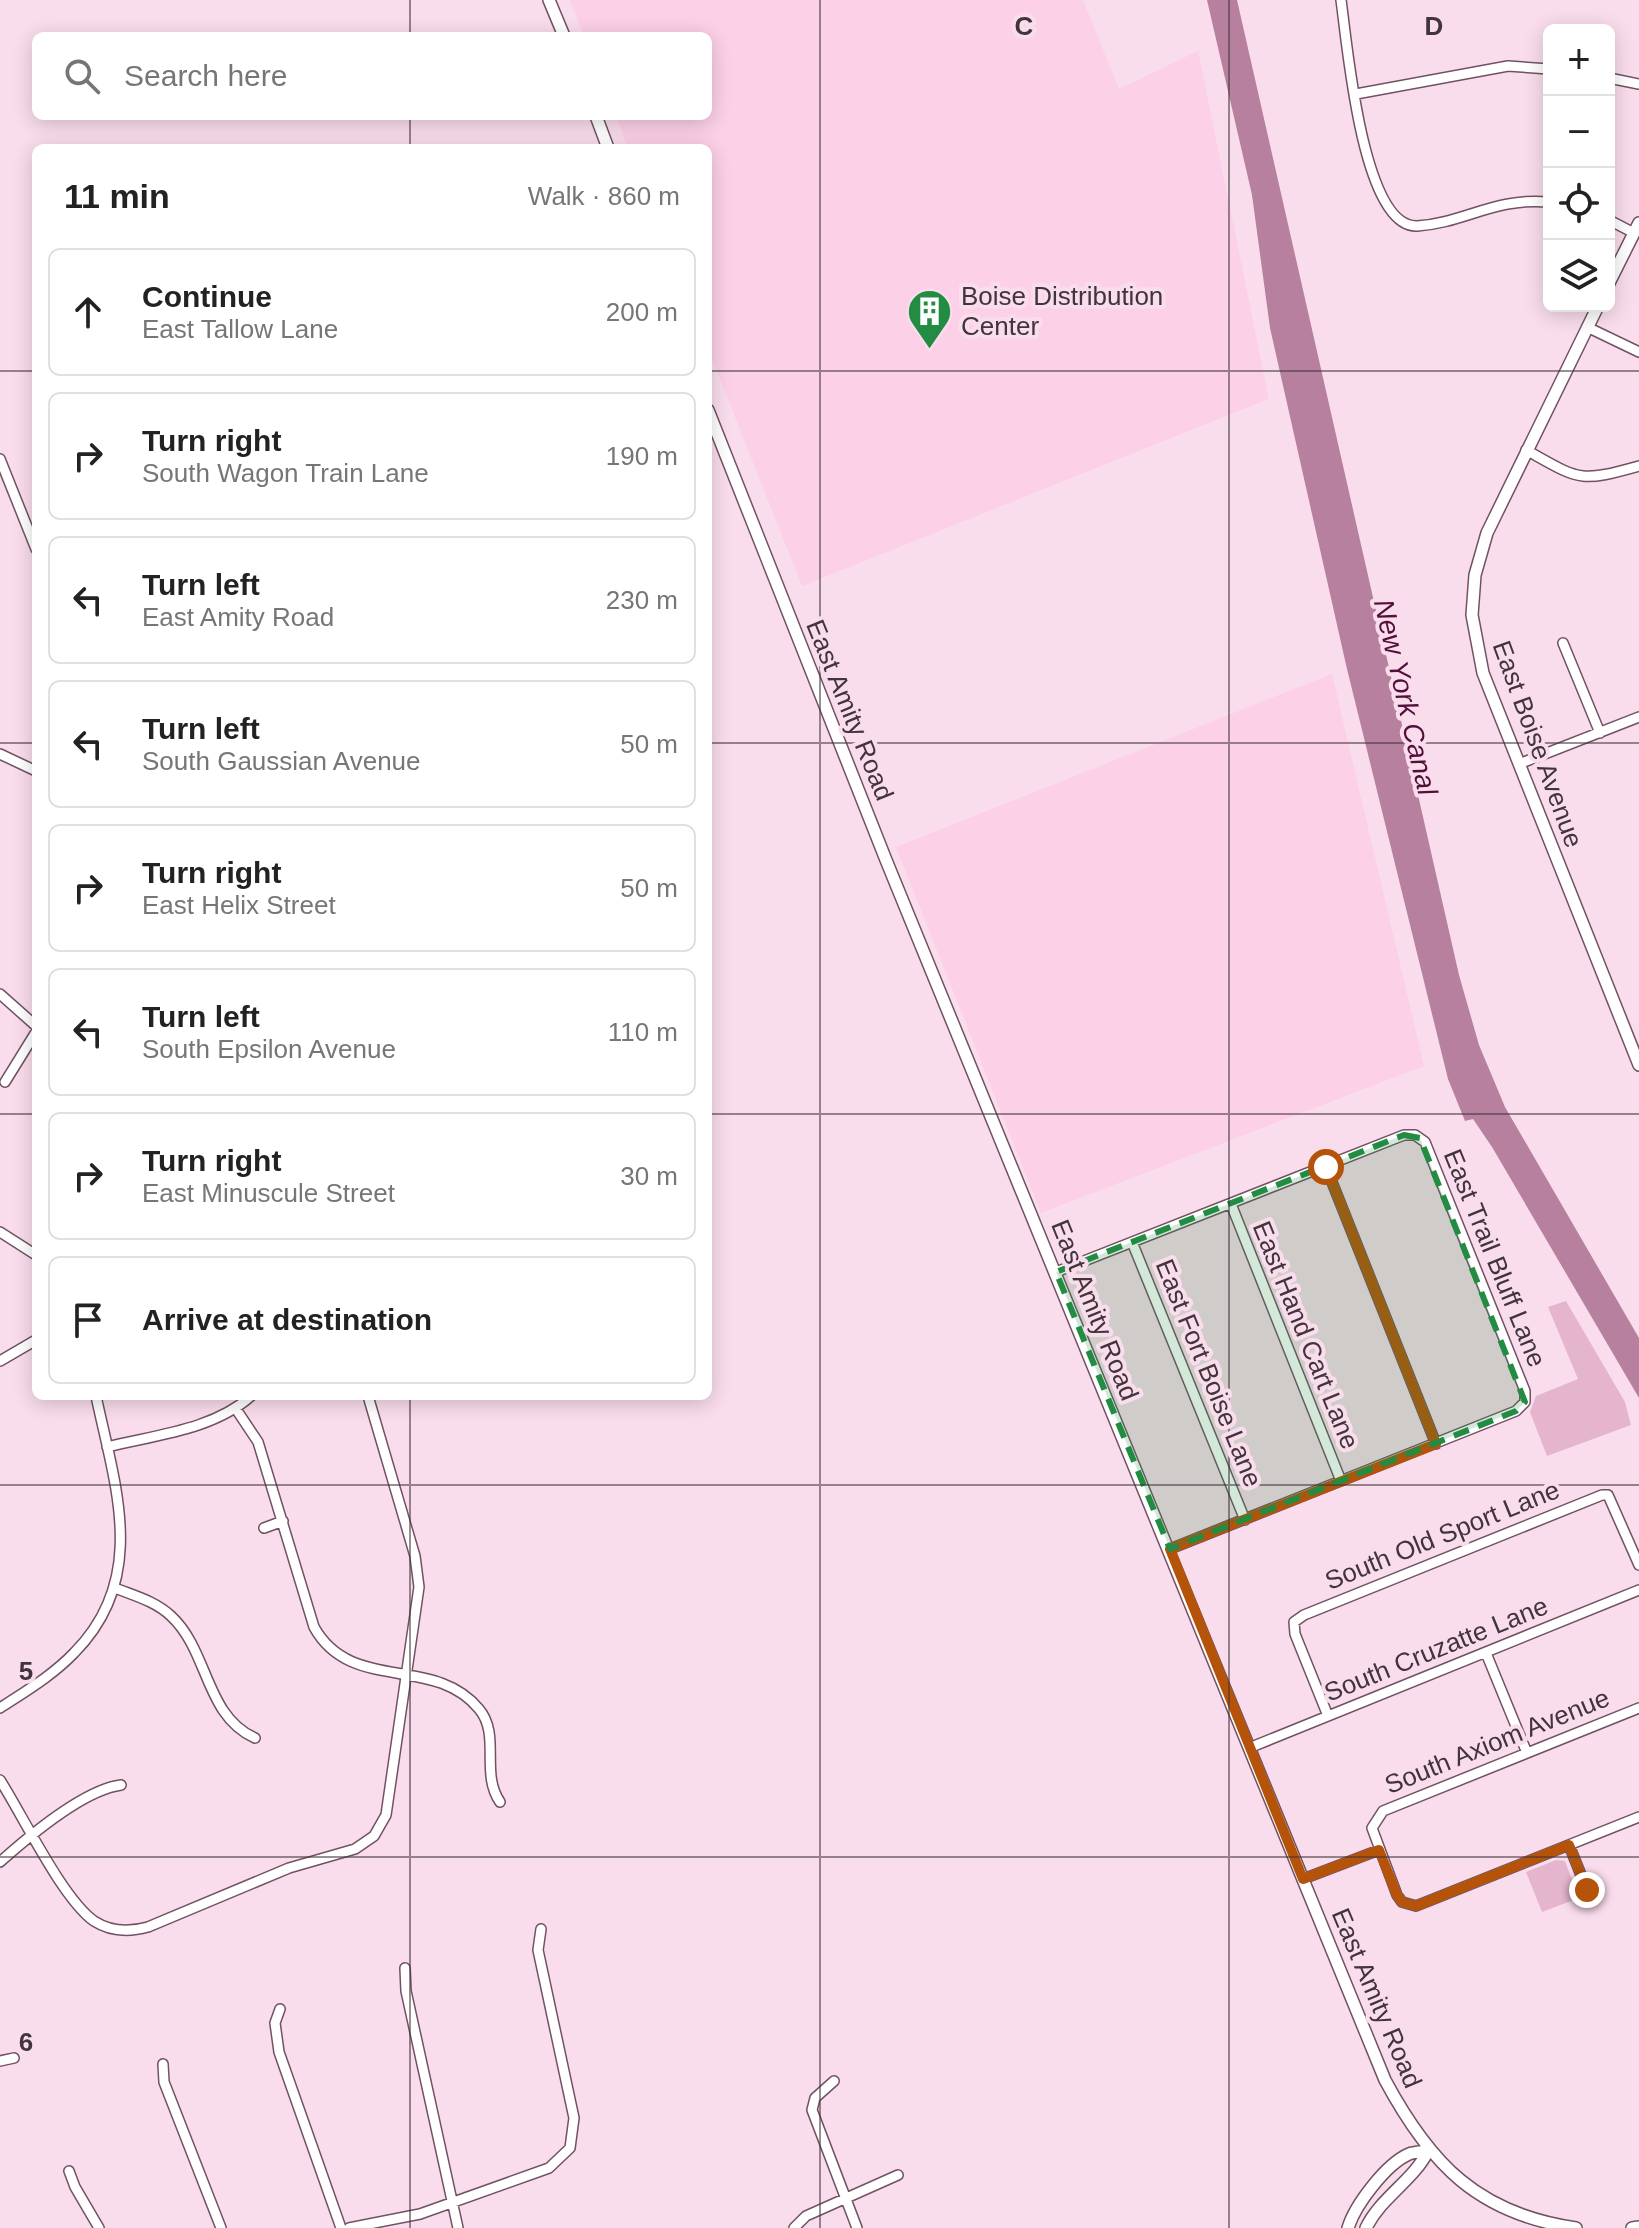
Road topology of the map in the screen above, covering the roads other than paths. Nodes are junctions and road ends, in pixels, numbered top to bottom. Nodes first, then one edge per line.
1 (549, 0) edge
2 (1341, 0) edge
3 (562, 32) edge
4 (1543, 69) edge
5 (1615, 79) edge
6 (1639, 84) edge
7 (1356, 94) junction
8 (598, 120) edge
9 (606, 144) edge
10 (1543, 202) edge
11 (1615, 222) edge
12 (1636, 228) edge
13 (1615, 271) edge
14 (1595, 312) edge
15 (1587, 327) junction
16 (1639, 352) edge
17 (712, 420) edge
18 (1526, 450) junction
19 (0, 459) edge
20 (1639, 466) edge
21 (32, 539) edge
22 (1563, 643) dead end
23 (1639, 717) edge
24 (1600, 733) junction
25 (0, 754) edge
26 (1519, 764) junction
27 (32, 769) edge
28 (0, 994) edge
29 (32, 1022) edge
30 (32, 1038) edge
31 (1635, 1044) edge
32 (1639, 1065) edge
33 (5, 1082) dead end
34 (1326, 1167) junction
35 (1231, 1204) junction
36 (0, 1232) edge
37 (1132, 1242) junction
38 (32, 1252) edge
39 (1056, 1272) junction
40 (32, 1342) edge
41 (0, 1361) edge
42 (97, 1400) edge
43 (246, 1400) edge
44 (369, 1400) edge
45 (236, 1409) junction
46 (1436, 1444) junction
47 (107, 1447) junction
48 (1341, 1481) junction
49 (1245, 1520) junction
50 (283, 1521) junction
51 (264, 1528) dead end
52 (1170, 1549) junction
53 (1639, 1565) edge
54 (115, 1588) junction
55 (1639, 1590) edge
56 (1486, 1653) junction
57 (407, 1675) junction
58 (0, 1708) edge
59 (1639, 1708) edge
60 (1328, 1716) junction
61 (255, 1738) dead end
62 (1249, 1748) junction
63 (1527, 1753) junction
64 (0, 1780) edge
65 (121, 1785) dead end
66 (500, 1802) dead end
67 (1639, 1817) edge
68 (34, 1834) junction
69 (1569, 1845) junction
70 (1379, 1850) junction
71 (0, 1862) edge
72 (1303, 1879) junction
73 (1587, 1890) dead end
74 (541, 1929) dead end
75 (405, 1968) dead end
76 (280, 2009) dead end
77 (14, 2058) dead end
78 (0, 2061) edge
79 (163, 2064) dead end
80 (834, 2081) dead end
81 (1428, 2151) junction
82 (69, 2171) dead end
83 (898, 2175) dead end
84 (845, 2199) junction
85 (453, 2202) junction
86 (1639, 2227) edge
87 (99, 2228) edge
88 (221, 2228) edge
89 (341, 2228) edge
90 (349, 2228) edge
91 (458, 2228) edge
92 (794, 2228) edge
93 (857, 2228) edge
94 (1348, 2228) edge
95 (1366, 2228) edge
96 (1576, 2228) edge
97 (1632, 2228) edge

1 - 3 street
2 - 7 street
4 - 7 street
5 - 6 street
7 - 10 street
8 - 9 street
11 - 12 street
12 - 13 street
14 - 15 street, East Boise Avenue
15 - 16 street
15 - 18 street, East Boise Avenue
17 - 39 street, East Amity Road
18 - 20 street
18 - 26 street, East Boise Avenue
19 - 21 street
22 - 24 street
23 - 24 street
24 - 26 street
25 - 27 street
26 - 31 street, East Boise Avenue
28 - 29 street
30 - 33 street
31 - 32 street, East Boise Avenue
34 - 35 street
34 - 46 street
34 - 46 street, East Trail Bluff Lane
35 - 37 street
35 - 48 street, East Hand Cart Lane
36 - 38 street
37 - 39 street
37 - 49 street, East Fort Boise Lane
39 - 52 street, East Amity Road
40 - 41 street
42 - 47 street
43 - 45 street
44 - 57 street
45 - 47 street
45 - 50 street
46 - 48 street
47 - 54 street
48 - 49 street
49 - 52 street
50 - 51 street
50 - 57 street
52 - 62 street, East Amity Road
53 - 60 street, South Old Sport Lane
54 - 58 street
54 - 61 street
55 - 56 street, South Cruzatte Lane
56 - 60 street, South Cruzatte Lane
56 - 63 street
57 - 66 street
57 - 68 street
59 - 63 street, South Axiom Avenue
60 - 62 street, South Cruzatte Lane
62 - 72 street, East Amity Road
63 - 70 street, South Axiom Avenue
64 - 68 street
65 - 68 street
67 - 69 street
68 - 71 street
69 - 70 street
69 - 73 street
70 - 72 street
72 - 81 street, East Amity Road
74 - 85 street
75 - 85 street
76 - 89 street
77 - 78 street
79 - 88 street
80 - 84 street
81 - 94 street
81 - 95 street
81 - 96 street, East Amity Road
82 - 87 street
83 - 84 street
84 - 92 street
84 - 93 street
85 - 90 street
85 - 91 street
86 - 97 street

